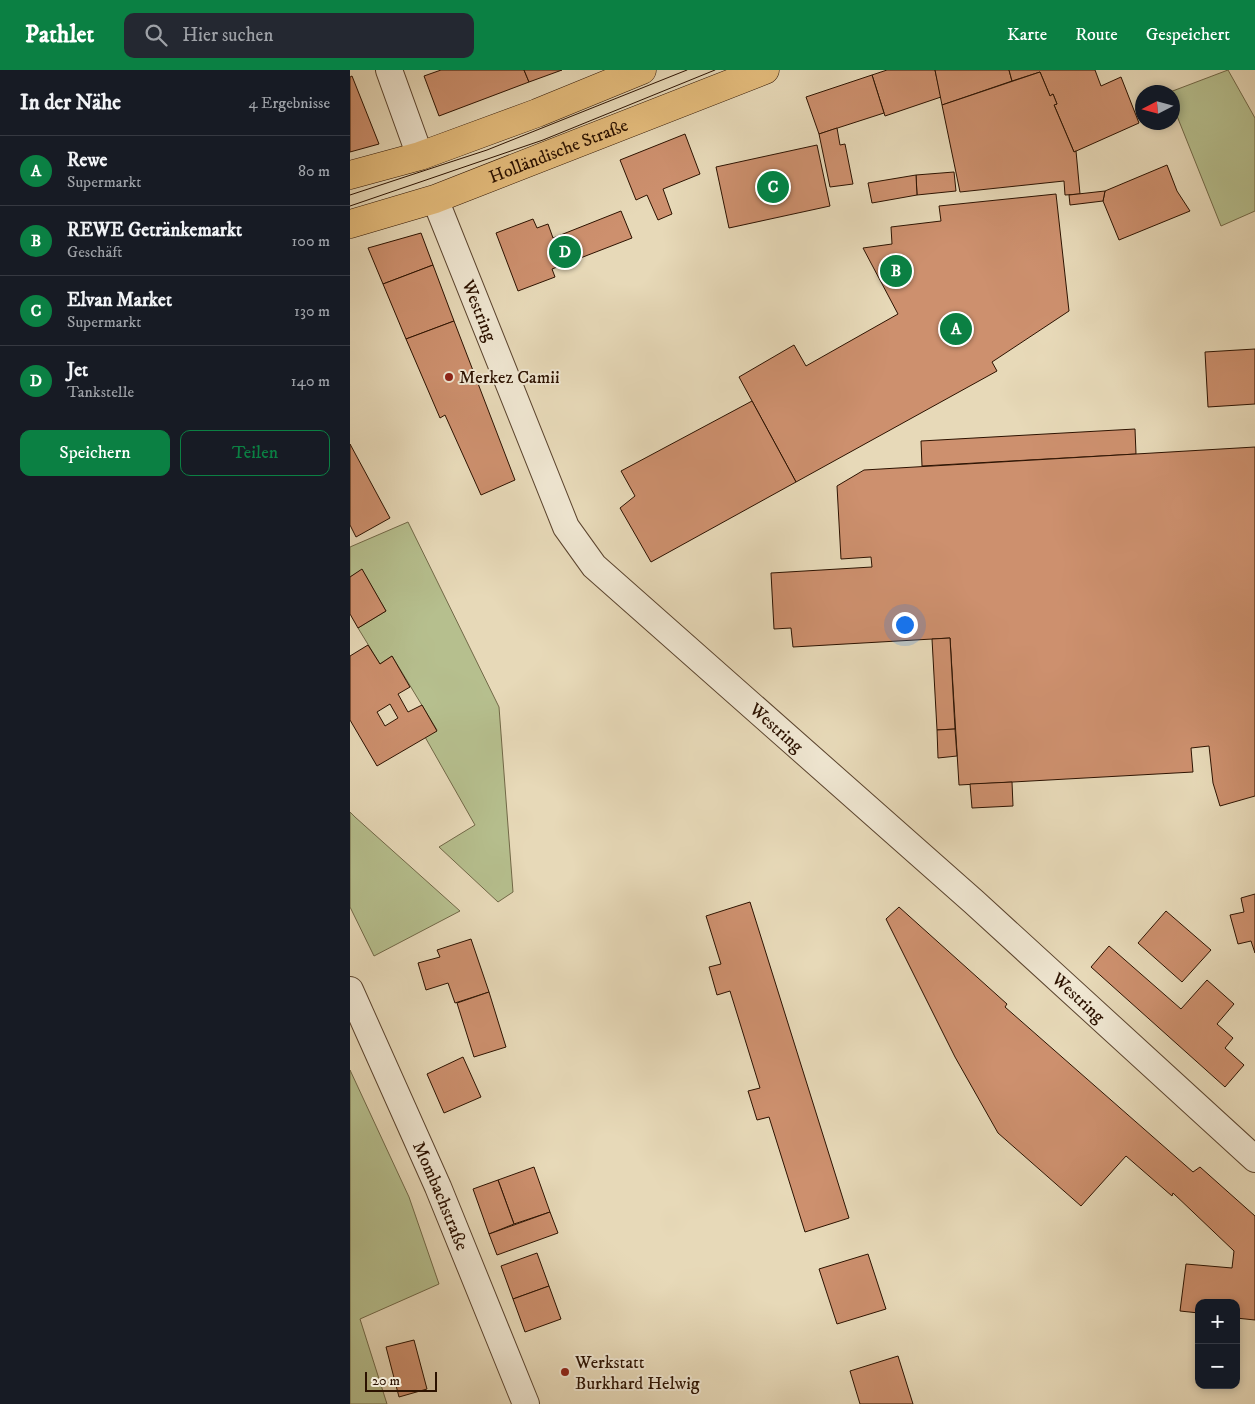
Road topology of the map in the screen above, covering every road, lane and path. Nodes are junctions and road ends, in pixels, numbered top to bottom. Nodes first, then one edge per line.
1 (389, 70) edge
2 (642, 70) edge
3 (765, 70) edge
4 (420, 156) junction
5 (350, 175) edge
6 (435, 199) junction
7 (350, 224) edge
8 (350, 990) edge
9 (1255, 1159) edge
10 (526, 1404) edge

1 - 4 street
2 - 4 main road
3 - 6 main road, Holländische Straße
4 - 5 main road
6 - 7 main road, Holländische Straße
6 - 9 street, Westring
8 - 10 street, Mombachstraße

